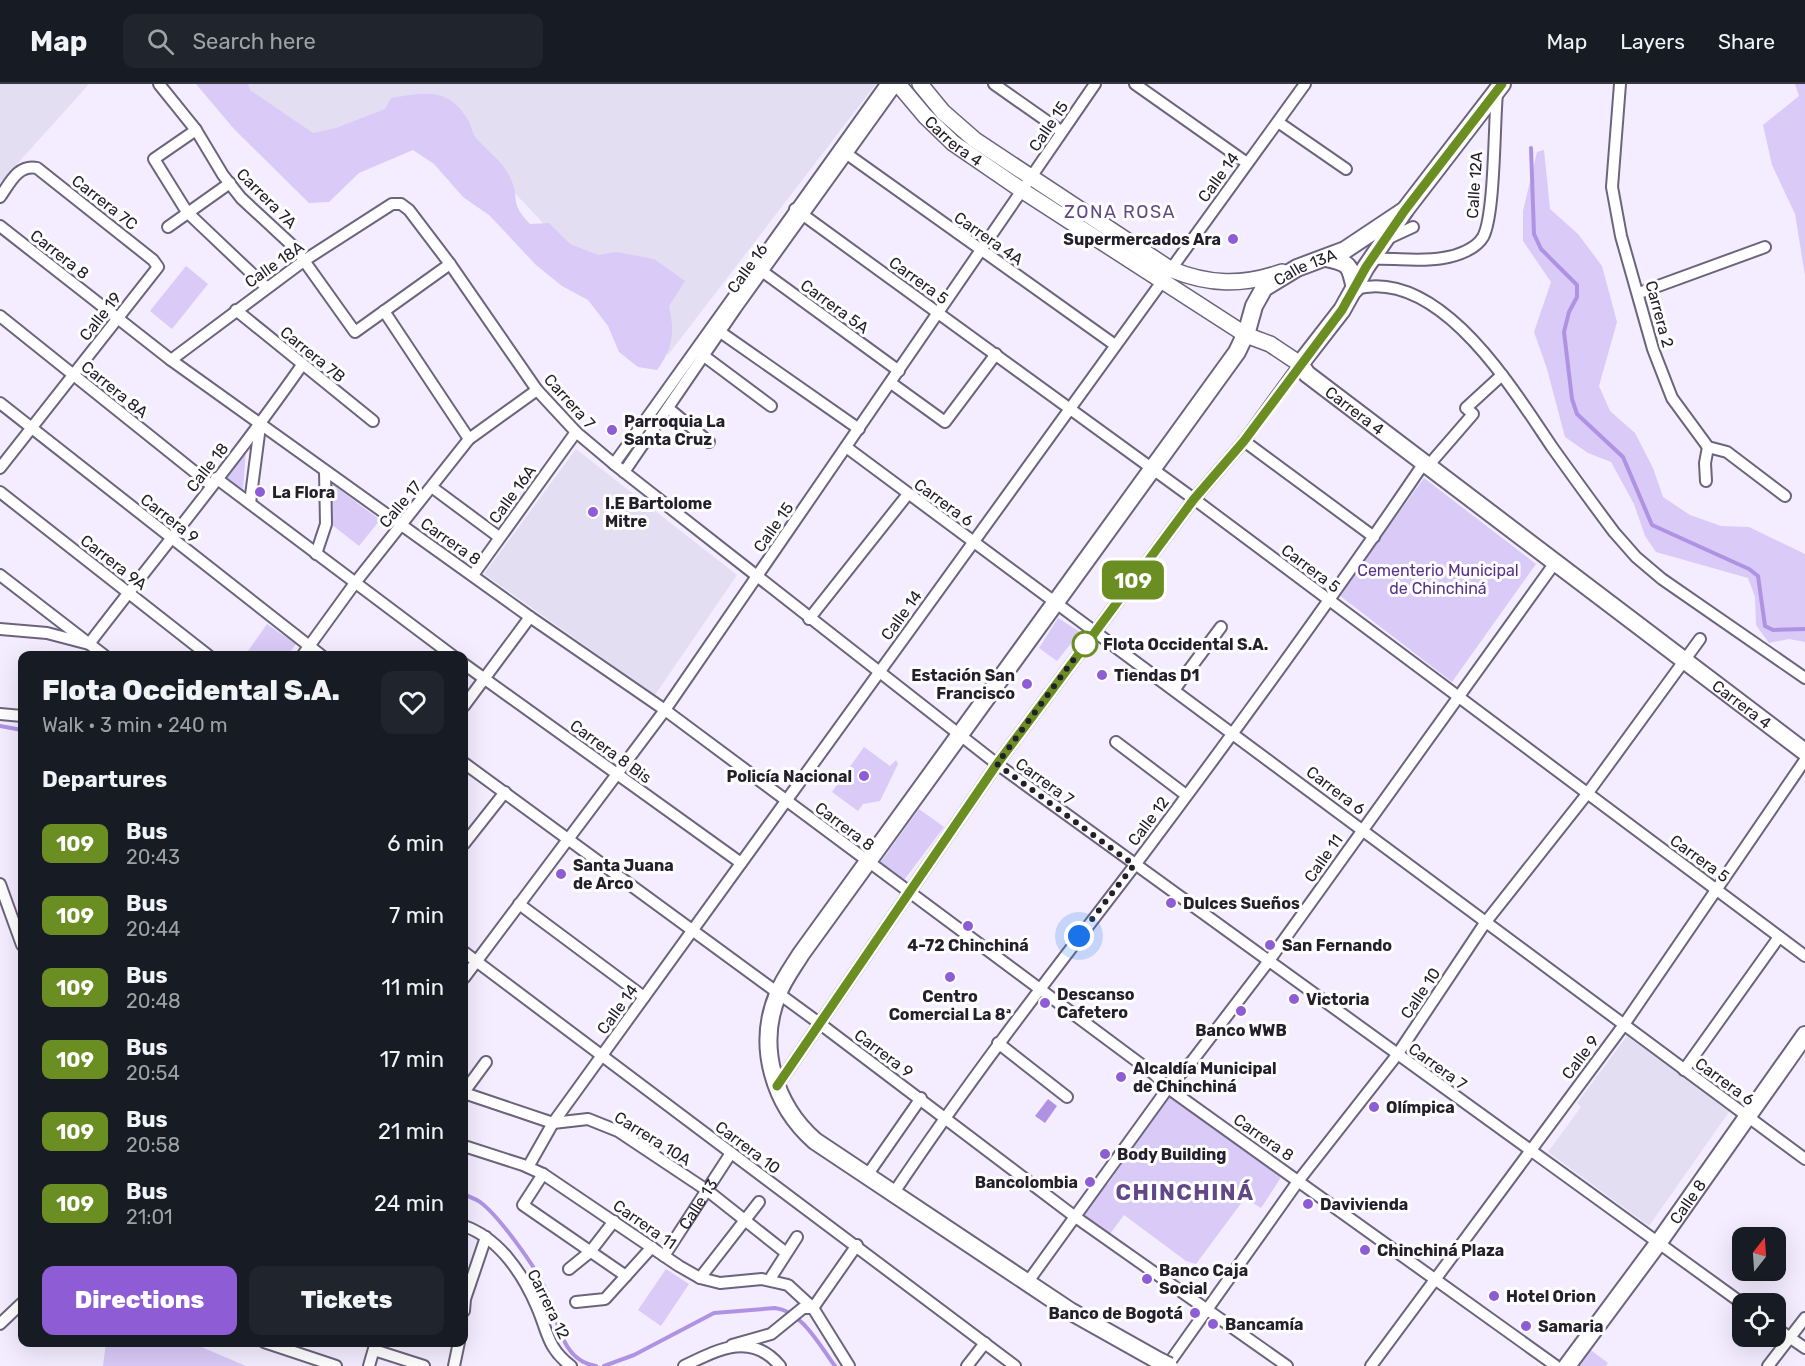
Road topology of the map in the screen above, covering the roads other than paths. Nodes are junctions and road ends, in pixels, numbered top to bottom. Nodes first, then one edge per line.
1 (159, 84) edge
2 (886, 84) edge
3 (898, 84) edge
4 (920, 84) edge
5 (994, 84) edge
6 (1095, 84) edge
7 (1135, 84) edge
8 (1305, 84) edge
9 (1620, 84) edge
10 (1499, 87) edge
11 (1278, 122) junction
12 (196, 130) junction
13 (1061, 130) junction
14 (847, 154) junction
15 (1247, 164) junction
16 (1346, 169) dead end
17 (1033, 177) junction
18 (230, 183) junction
19 (1023, 191) junction
20 (0, 197) edge
21 (401, 204) joint
22 (1405, 210) junction
23 (187, 212) junction
24 (799, 212) junction
25 (0, 226) edge
26 (168, 227) dead end
27 (1413, 227) dead end
28 (1384, 240) junction
29 (1765, 247) dead end
30 (981, 251) junction
31 (1326, 258) junction
32 (1373, 259) junction
33 (305, 260) junction
34 (450, 264) junction
35 (158, 267) joint
36 (1297, 268) junction
37 (758, 269) junction
38 (1165, 275) junction
39 (266, 287) junction
40 (1355, 289) junction
41 (1639, 293) junction
42 (236, 310) junction
43 (384, 311) junction
44 (939, 313) junction
45 (0, 316) edge
46 (117, 318) junction
47 (715, 329) junction
48 (1246, 335) junction
49 (1115, 345) junction
50 (699, 352) junction
51 (996, 354) junction
52 (171, 360) junction
53 (1300, 364) junction
54 (302, 365) junction
55 (899, 371) junction
56 (73, 375) junction
57 (1502, 375) junction
58 (891, 383) junction
59 (537, 390) junction
60 (0, 403) edge
61 (771, 406) dead end
62 (668, 408) junction
63 (1069, 408) junction
64 (373, 421) dead end
65 (260, 425) junction
66 (31, 428) junction
67 (859, 429) junction
68 (576, 432) junction
69 (469, 439) junction
70 (1244, 441) junction
71 (709, 442) dead end
72 (846, 447) junction
73 (1708, 447) junction
74 (614, 464) junction
75 (1426, 464) junction
76 (0, 468) edge
77 (1153, 470) junction
78 (325, 471) junction
79 (624, 472) junction
80 (214, 481) junction
81 (1706, 481) dead end
82 (433, 488) junction
83 (0, 492) edge
84 (908, 494) junction
85 (1785, 496) dead end
86 (1194, 499) junction
87 (250, 503) junction
88 (401, 524) junction
89 (499, 537) junction
90 (1374, 537) junction
91 (171, 538) junction
92 (972, 542) junction
93 (316, 554) junction
94 (1554, 564) junction
95 (0, 574) edge
96 (473, 574) junction
97 (756, 578) junction
98 (355, 583) junction
99 (129, 592) junction
100 (1328, 600) junction
101 (1055, 603) junction
102 (530, 617) junction
103 (809, 619) junction
104 (1221, 627) dead end
105 (0, 629) edge
106 (1094, 632) junction
107 (1700, 639) dead end
108 (89, 644) junction
109 (310, 646) junction
110 (98, 651) edge
111 (203, 651) edge
112 (306, 651) edge
113 (316, 651) edge
114 (446, 651) edge
115 (1685, 662) junction
116 (468, 667) edge
117 (878, 673) junction
118 (1805, 678) edge
119 (484, 679) junction
120 (1174, 690) junction
121 (1458, 695) junction
122 (468, 701) edge
123 (665, 710) junction
124 (0, 714) edge
125 (18, 716) edge
126 (1232, 732) junction
127 (958, 735) junction
128 (1116, 742) dead end
129 (1805, 752) edge
130 (1805, 760) edge
131 (997, 764) junction
132 (468, 766) edge
133 (617, 774) junction
134 (505, 792) junction
135 (1587, 794) junction
136 (1186, 795) junction
137 (787, 801) junction
138 (1363, 828) junction
139 (468, 839) edge
140 (568, 840) junction
141 (868, 861) junction
142 (741, 863) junction
143 (1134, 865) junction
144 (0, 884) edge
145 (1718, 890) junction
146 (908, 892) junction
147 (519, 904) junction
148 (1485, 923) junction
149 (692, 931) junction
150 (18, 934) edge
151 (1779, 937) junction
152 (468, 955) edge
153 (1805, 956) edge
154 (476, 961) junction
155 (1268, 962) junction
156 (468, 972) edge
157 (1038, 989) junction
158 (778, 994) junction
159 (644, 997) junction
160 (819, 1023) junction
161 (1623, 1026) junction
162 (1805, 1035) edge
163 (998, 1043) junction
164 (602, 1055) junction
165 (1397, 1055) junction
166 (486, 1062) dead end
167 (1684, 1070) junction
168 (777, 1086) junction
169 (468, 1087) edge
170 (1168, 1088) junction
171 (468, 1094) edge
172 (1067, 1097) dead end
173 (921, 1098) junction
174 (945, 1116) junction
175 (1748, 1117) junction
176 (553, 1123) junction
177 (468, 1147) edge
178 (1528, 1150) junction
179 (731, 1153) junction
180 (1805, 1159) edge
181 (528, 1167) junction
182 (543, 1174) junction
183 (866, 1177) junction
184 (1299, 1180) junction
185 (708, 1191) junction
186 (893, 1194) junction
187 (759, 1202) dead end
188 (1074, 1216) junction
189 (744, 1220) junction
190 (468, 1221) edge
191 (614, 1221) junction
192 (468, 1227) edge
193 (475, 1230) junction
194 (486, 1237) junction
195 (797, 1237) dead end
196 (1659, 1242) junction
197 (857, 1245) junction
198 (652, 1247) junction
199 (590, 1252) junction
200 (785, 1252) junction
201 (664, 1256) junction
202 (569, 1269) dead end
203 (626, 1276) junction
204 (700, 1278) junction
205 (468, 1279) edge
206 (770, 1279) junction
207 (1436, 1279) junction
208 (1027, 1283) junction
209 (1732, 1296) edge
210 (576, 1302) dead end
211 (18, 1307) edge
212 (808, 1308) junction
213 (1207, 1310) junction
214 (1805, 1318) edge
215 (0, 1324) edge
216 (1786, 1335) edge
217 (1790, 1338) junction
218 (985, 1343) junction
219 (732, 1345) junction
220 (279, 1347) edge
221 (375, 1347) edge
222 (377, 1347) edge
223 (458, 1347) edge
224 (1805, 1348) edge
225 (1165, 1364) edge
226 (336, 1366) edge
227 (369, 1366) edge
228 (424, 1366) edge
229 (454, 1366) edge
230 (571, 1366) edge
231 (684, 1366) edge
232 (780, 1366) edge
233 (849, 1366) edge
234 (967, 1366) edge
235 (1015, 1366) edge
236 (1287, 1366) edge
237 (1371, 1366) edge
238 (1556, 1366) edge
239 (1566, 1366) edge
240 (1768, 1366) edge

1 - 12 street, Carrera 7A
2 - 24 street, Calle 16
3 - 14 street, Calle 16
3 - 19 main road, Carrera 4
4 - 17 main road, Carrera 4
5 - 13 street
6 - 13 street, Calle 15
7 - 15 street
8 - 11 street, Calle 14
9 - 41 street, Carrera 2
10 - 22 main road
10 - 32 street, Calle 12A
11 - 15 street, Calle 14
11 - 16 street
12 - 18 street, Carrera 7A
12 - 23 street
13 - 17 street, Calle 15
14 - 24 street, Calle 16
14 - 30 street, Carrera 4A
15 - 38 street, Calle 14
17 - 19 street, Calle 15
17 - 38 main road, Carrera 4
18 - 23 street
18 - 33 street, Carrera 7A
19 - 30 street, Calle 15
19 - 38 main road, Carrera 4
20 - 35 street, Carrera 7C
21 - 33 street, Calle 18A
21 - 34 street, Carrera 7
22 - 28 main road
22 - 31 main road, Calle 13A
23 - 26 street
23 - 39 street
24 - 37 street, Calle 16
24 - 44 street, Carrera 5
25 - 46 street, Carrera 8
27 - 28 street
28 - 32 main road
29 - 41 street
30 - 44 street, Calle 15
30 - 49 street, Carrera 4A
31 - 36 main road, Calle 13A
31 - 40 main road
32 - 40 main road
33 - 39 street, Calle 18A
33 - 43 street, Carrera 7A
34 - 43 street
34 - 59 street, Carrera 7
35 - 46 street, Calle 19
36 - 38 main road, Carrera 4
36 - 48 main road, Calle 13A
37 - 47 street, Calle 16
37 - 55 street, Carrera 5A
38 - 48 main road, Carrera 4
38 - 49 street, Calle 14
39 - 42 street, Calle 18A
40 - 53 main road
40 - 57 street
41 - 73 street, Carrera 2
42 - 52 street, Calle 18A
42 - 54 street, Carrera 7B
43 - 69 street
44 - 51 street, Carrera 5
44 - 55 street, Calle 15
45 - 56 street, Carrera 8A
46 - 52 street, Carrera 8
46 - 56 street, Calle 19
47 - 50 street, Calle 16
47 - 67 street
48 - 53 main road, Carrera 4
48 - 77 main road, Calle 13A
49 - 63 street, Calle 14
50 - 61 street
50 - 62 street, Calle 16
50 - 74 street, Calle 16
51 - 58 street
51 - 63 street, Carrera 5
52 - 65 street, Carrera 8
53 - 70 street
53 - 75 main road, Carrera 4
54 - 64 street, Carrera 7B
54 - 65 street, Calle 18
55 - 58 street, Calle 15
56 - 66 street, Calle 19
56 - 80 street, Carrera 8A
57 - 75 street, Calle 12
57 - 118 street
58 - 67 street, Calle 15
59 - 68 street, Carrera 7
59 - 69 street, Calle 17
60 - 66 street, Carrera 9
62 - 71 street
62 - 79 street, Calle 16
63 - 77 street, Carrera 5
63 - 92 street, Calle 14
65 - 78 street, Carrera 8
65 - 80 street, Calle 18
65 - 87 street
66 - 76 street, Calle 19
66 - 91 street, Carrera 9
67 - 72 street, Calle 15
68 - 74 street, Carrera 7
68 - 89 street, Calle 16A
69 - 82 street, Calle 17
70 - 86 street
70 - 90 street
72 - 84 street, Carrera 6
72 - 97 street, Calle 15
73 - 81 street
73 - 85 street
74 - 79 street, Carrera 7
75 - 90 street, Calle 12
75 - 94 main road, Carrera 4
77 - 86 street, Carrera 5
77 - 101 main road, Calle 13A
78 - 88 street, Carrera 8
78 - 93 street
79 - 97 street, Carrera 7
80 - 87 street
80 - 91 street, Calle 18
82 - 88 street, Calle 17
82 - 89 street
83 - 99 street, Carrera 9A
84 - 92 street, Carrera 6
84 - 103 street
86 - 100 street, Carrera 5
86 - 106 street
87 - 93 street
88 - 96 street, Carrera 8
88 - 98 street, Calle 17
89 - 96 street, Calle 16A
90 - 100 street, Calle 12
91 - 99 street, Calle 18
91 - 109 street, Carrera 9
92 - 101 street, Carrera 6
92 - 117 street, Calle 14
93 - 98 street
94 - 115 main road, Carrera 4
94 - 121 street, Calle 11
95 - 108 street
96 - 102 street, Carrera 8
97 - 103 street, Carrera 7
97 - 123 street, Calle 15
98 - 109 street, Calle 17
98 - 114 street
99 - 108 street, Calle 18
99 - 111 street, Carrera 9A
100 - 121 street, Carrera 5
100 - 126 street, Calle 12
101 - 106 street, Carrera 6
101 - 127 main road, Calle 13A
102 - 119 street
102 - 123 street, Carrera 8
103 - 117 street, Carrera 7
104 - 120 street
105 - 108 street
106 - 120 street, Carrera 6
106 - 131 street
107 - 115 street, Calle 10
108 - 110 street
109 - 112 street, Calle 17
109 - 113 street, Carrera 9
115 - 129 main road, Carrera 4
115 - 135 street, Calle 10
116 - 119 street, Carrera 8 Bis
117 - 127 street, Carrera 7
117 - 137 street, Calle 14
119 - 122 street
119 - 133 street, Carrera 8 Bis
120 - 126 street, Carrera 6
121 - 135 street, Carrera 5
121 - 138 street, Calle 11
123 - 133 street, Calle 15
123 - 137 street, Carrera 8
124 - 125 street
126 - 136 street, Calle 12
126 - 138 street, Carrera 6
127 - 131 street, Carrera 7
127 - 141 main road, Calle 13A
128 - 136 street
130 - 145 street, Calle 9
131 - 143 street, Carrera 7
131 - 146 street
132 - 134 street, Carrera 9
133 - 140 street, Calle 15
133 - 142 street, Carrera 8 Bis
134 - 139 street
134 - 140 street, Carrera 9
135 - 145 street, Carrera 5
135 - 148 street, Calle 10
136 - 143 street, Calle 12
137 - 141 street, Carrera 8
137 - 142 street, Calle 14
138 - 148 street, Carrera 6
138 - 155 street, Calle 11
140 - 147 street, Calle 15
140 - 149 street, Carrera 9
141 - 146 street, Carrera 8
141 - 158 main road, Calle 13A
142 - 149 street, Calle 14
143 - 155 street, Carrera 7
143 - 157 street, Calle 12
144 - 150 street
145 - 151 street, Carrera 5
145 - 161 street, Calle 9
146 - 157 street, Carrera 8
146 - 160 street
147 - 154 street, Calle 15
147 - 159 street
148 - 161 street, Carrera 6
148 - 165 street, Calle 10
149 - 158 street, Carrera 9
149 - 159 street, Calle 14
151 - 153 street, Carrera 5
151 - 167 street
152 - 154 street, Carrera 10
154 - 156 street, Calle 15
154 - 164 street, Carrera 10
155 - 165 street, Carrera 7
155 - 170 street, Calle 11
157 - 163 street, Calle 12
157 - 170 street, Carrera 8
158 - 160 street, Carrera 9
158 - 168 main road, Calle 13A
159 - 164 street, Calle 14
160 - 168 street
160 - 173 street, Carrera 9
161 - 167 street, Carrera 6
161 - 178 street, Calle 9
162 - 175 main road, Calle 8
163 - 172 street
163 - 174 street, Calle 12
164 - 176 street, Calle 14
164 - 179 street, Carrera 10
165 - 178 street, Carrera 7
165 - 184 street, Calle 10
166 - 169 street
167 - 175 street, Carrera 6
168 - 183 main road, Calle 13A
170 - 184 street, Carrera 8
170 - 188 street, Calle 11
171 - 176 street
173 - 174 street, Carrera 9
173 - 183 street
174 - 186 street, Calle 12
174 - 188 street, Carrera 9
175 - 180 street, Carrera 6
175 - 196 main road, Calle 8
176 - 181 street, Calle 14
176 - 185 street, Carrera 10A
177 - 181 street, Carrera 11
178 - 196 street, Carrera 7
178 - 207 street, Calle 9
179 - 185 street, Calle 13
179 - 197 street, Carrera 10
181 - 182 street, Carrera 11
182 - 191 street, Carrera 11
182 - 199 street
183 - 186 main road, Calle 13A
184 - 207 street, Carrera 8
184 - 213 street, Calle 10
185 - 189 street, Carrera 10A
185 - 201 street, Calle 13
186 - 208 main road, Calle 13A
187 - 189 street
188 - 208 street, Calle 11
188 - 213 street, Carrera 9
189 - 200 street, Carrera 10A
189 - 204 street
190 - 193 street, Carrera 12
191 - 198 street, Carrera 11
191 - 199 street
192 - 193 street, Carrera 12
193 - 194 street, Carrera 12
194 - 205 street
194 - 230 street, Carrera 12
195 - 200 street
196 - 209 street, Carrera 7
196 - 239 main road, Calle 8
197 - 212 street
197 - 218 street, Carrera 10
198 - 201 street, Carrera 11
198 - 203 street
199 - 202 street
199 - 203 street
200 - 206 street
201 - 204 street, Carrera 11
203 - 210 street
204 - 206 street, Carrera 11
206 - 212 street
207 - 237 street, Calle 9
207 - 238 street, Carrera 8
208 - 225 main road, Calle 13A
211 - 215 street
212 - 219 street
212 - 233 street
213 - 225 street, Calle 10
213 - 236 street, Carrera 9
214 - 217 street
216 - 217 street
217 - 224 street
217 - 240 street
218 - 234 street
218 - 235 street, Carrera 10
219 - 231 street
219 - 232 street
220 - 226 street
221 - 227 street
222 - 228 street
223 - 229 street

